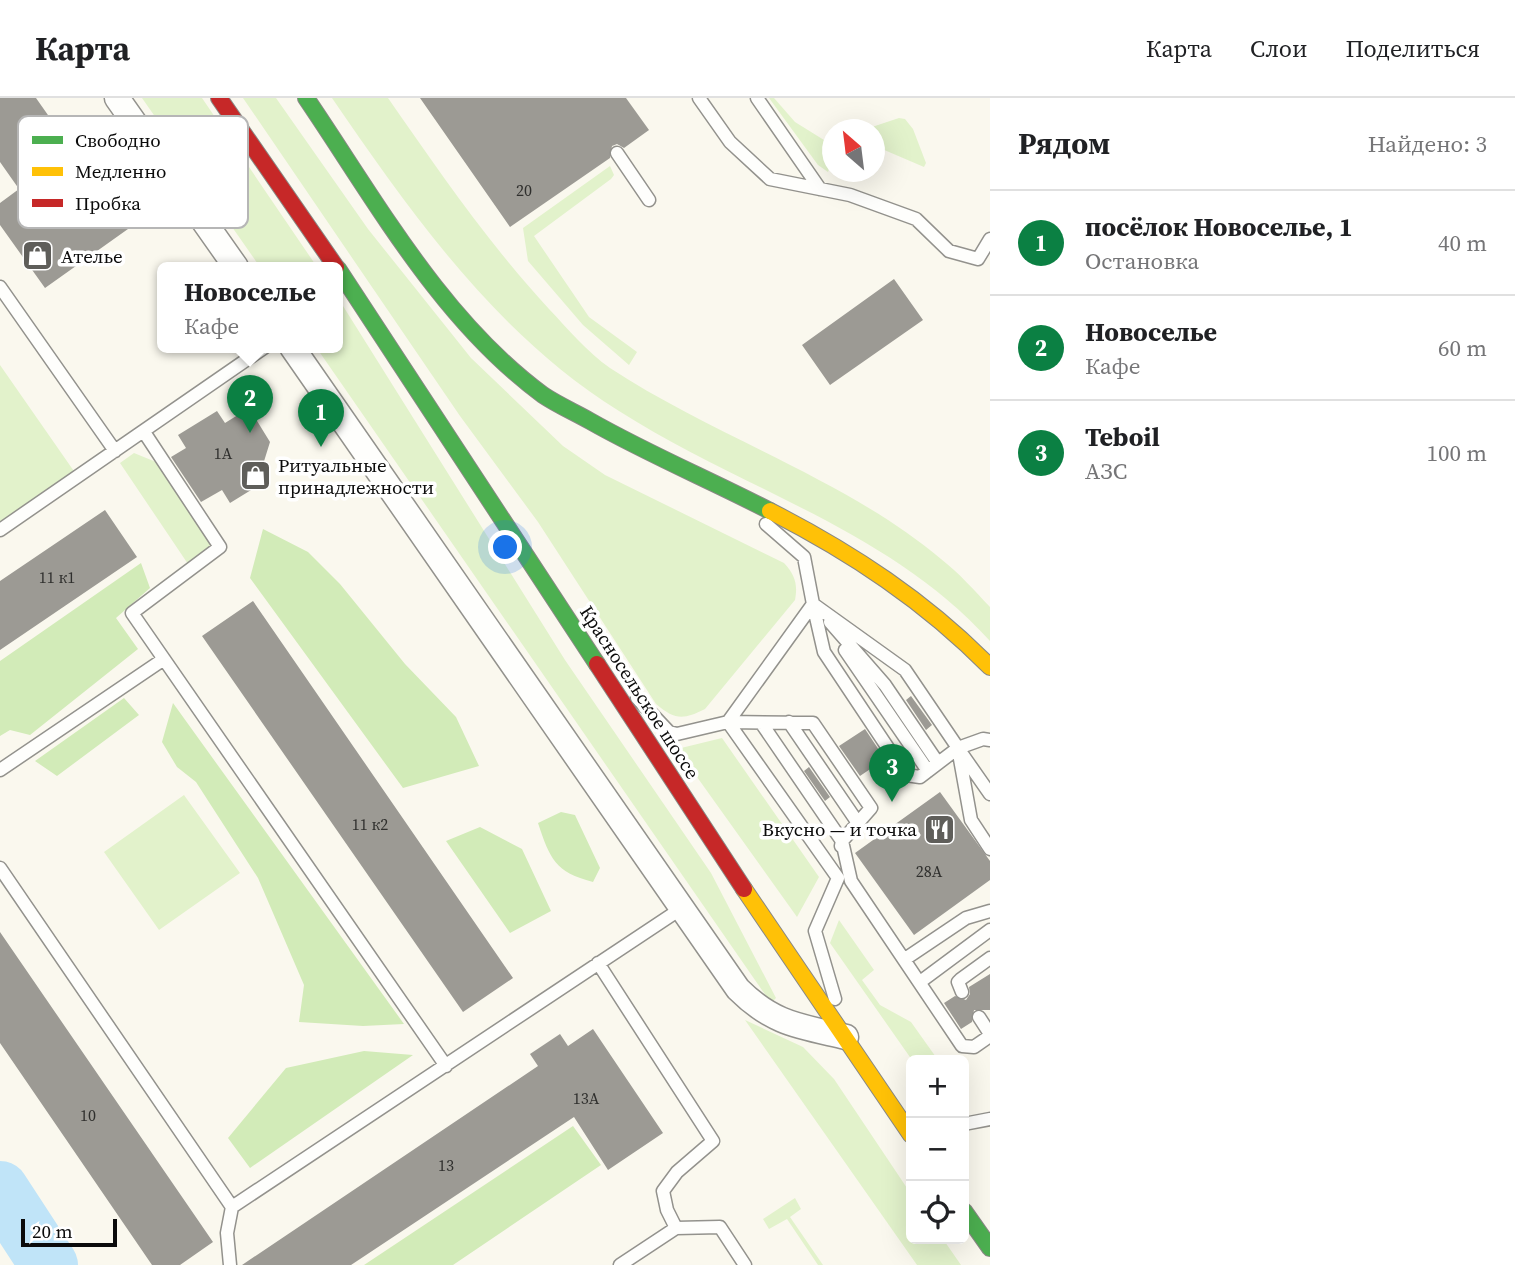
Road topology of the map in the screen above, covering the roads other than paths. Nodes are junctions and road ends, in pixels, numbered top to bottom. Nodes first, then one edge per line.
1 (117, 98) edge
2 (219, 98) edge
3 (306, 98) edge
4 (699, 98) edge
5 (757, 98) edge
6 (130, 116) edge
7 (231, 116) edge
8 (248, 140) edge
9 (617, 153) dead end
10 (820, 188) junction
11 (649, 200) dead end
12 (209, 228) edge
13 (990, 239) edge
14 (232, 262) edge
15 (333, 262) edge
16 (343, 277) edge
17 (0, 287) edge
18 (256, 353) edge
19 (296, 353) edge
20 (144, 432) junction
21 (116, 451) junction
22 (728, 490) junction
23 (0, 530) edge
24 (813, 604) junction
25 (578, 638) junction
26 (164, 659) junction
27 (990, 667) edge
28 (728, 722) junction
29 (789, 722) junction
30 (762, 724) junction
31 (990, 740) edge
32 (958, 748) junction
33 (933, 767) junction
34 (0, 770) edge
35 (990, 793) edge
36 (858, 823) junction
37 (842, 841) junction
38 (990, 849) edge
39 (0, 867) edge
40 (838, 878) junction
41 (682, 908) junction
42 (990, 911) edge
43 (990, 930) edge
44 (990, 958) edge
45 (905, 959) junction
46 (598, 963) junction
47 (920, 982) junction
48 (960, 987) dead end
49 (979, 1017) dead end
50 (990, 1035) edge
51 (846, 1037) junction
52 (446, 1066) junction
53 (990, 1119) edge
54 (969, 1123) edge
55 (906, 1127) edge
56 (232, 1207) junction
57 (969, 1218) edge
58 (676, 1228) junction
59 (990, 1248) edge
60 (230, 1265) edge
61 (620, 1265) edge
62 (745, 1265) edge

1 - 6 street
2 - 7 main road, Красносельское шоссе
3 - 22 main road
4 - 10 lane
5 - 10 lane
8 - 15 main road, Красносельское шоссе
9 - 11 lane
10 - 13 lane
12 - 14 street
16 - 25 main road, Красносельское шоссе
17 - 21 lane
18 - 20 lane
19 - 41 street
20 - 21 lane
20 - 26 lane
21 - 23 lane
22 - 24 lane
22 - 27 main road
24 - 28 lane
24 - 32 lane
24 - 33 lane
24 - 33 lane
25 - 28 lane
25 - 51 main road, Красносельское шоссе
26 - 34 lane
26 - 52 lane
28 - 30 lane
28 - 40 lane
29 - 30 lane
29 - 36 lane
29 - 36 lane
30 - 37 lane
31 - 32 lane
32 - 33 lane
32 - 35 lane
32 - 38 lane
36 - 37 lane
37 - 40 lane
37 - 45 lane
39 - 56 lane
40 - 51 lane
41 - 46 lane
41 - 51 street
42 - 45 lane
43 - 47 lane
44 - 48 lane
45 - 47 lane
46 - 52 lane
46 - 58 lane
47 - 50 lane
49 - 50 lane
51 - 55 main road, Красносельское шоссе
52 - 56 lane
53 - 54 lane
56 - 60 lane
57 - 59 main road
58 - 61 lane
58 - 62 lane

